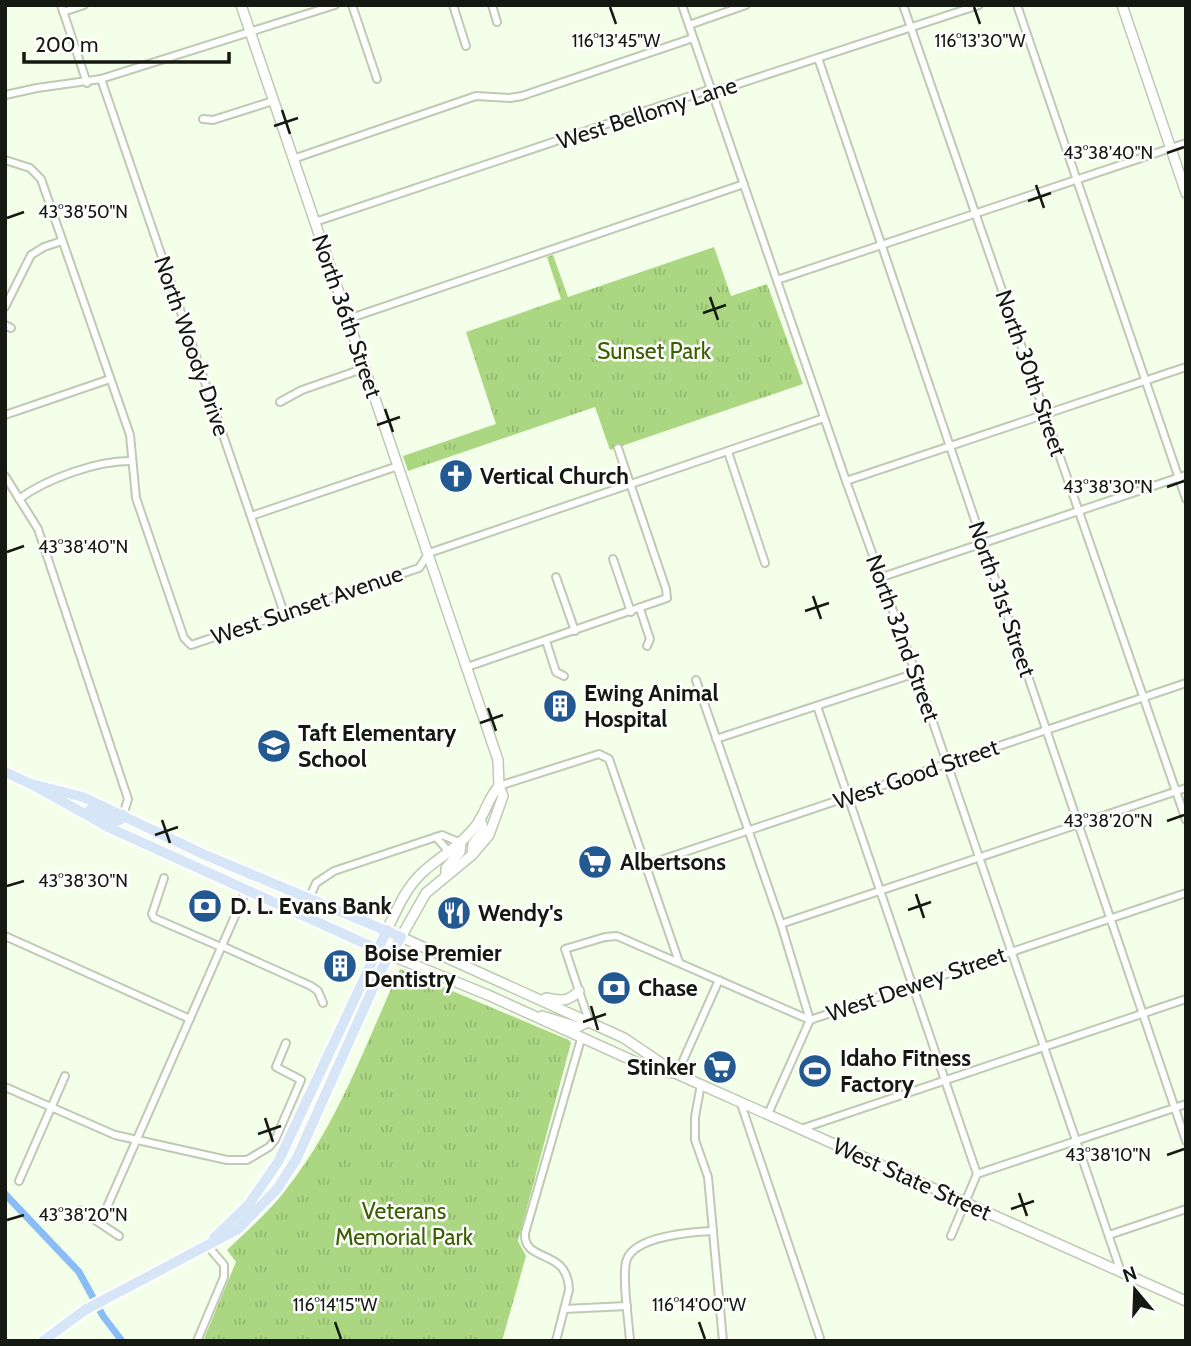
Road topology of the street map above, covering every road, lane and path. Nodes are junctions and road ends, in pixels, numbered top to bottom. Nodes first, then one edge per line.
1 (84, 5) edge
2 (241, 5) edge
3 (335, 5) edge
4 (352, 5) edge
5 (453, 5) edge
6 (492, 5) edge
7 (682, 5) edge
8 (746, 5) edge
9 (903, 5) edge
10 (979, 5) edge
11 (1017, 5) edge
12 (1122, 5) edge
13 (62, 9) edge
14 (497, 22) dead end
15 (689, 25) junction
16 (911, 27) junction
17 (250, 33) junction
18 (693, 38) junction
19 (466, 46) dead end
20 (818, 58) junction
21 (101, 79) junction
22 (377, 79) dead end
23 (86, 83) junction
24 (710, 89) junction
25 (5, 96) edge
26 (273, 101) junction
27 (203, 119) dead end
28 (1186, 143) edge
29 (1171, 148) junction
30 (293, 159) junction
31 (5, 160) edge
32 (1076, 179) junction
33 (744, 184) junction
34 (1186, 192) edge
35 (976, 213) junction
36 (315, 222) junction
37 (62, 241) junction
38 (882, 245) junction
39 (777, 280) junction
40 (5, 307) edge
41 (348, 319) junction
42 (1186, 367) edge
43 (365, 368) junction
44 (110, 379) junction
45 (1144, 381) junction
46 (280, 402) dead end
47 (5, 415) edge
48 (1045, 415) junction
49 (824, 418) junction
50 (950, 446) junction
51 (618, 448) dead end
52 (728, 452) junction
53 (132, 461) junction
54 (398, 466) junction
55 (5, 476) edge
56 (1182, 476) edge
57 (846, 481) junction
58 (632, 484) junction
59 (19, 499) junction
60 (1186, 499) edge
61 (1079, 511) junction
62 (251, 516) junction
63 (983, 543) junction
64 (429, 553) junction
65 (613, 559) dead end
66 (765, 563) dead end
67 (556, 578) dead end
68 (882, 578) junction
69 (640, 609) junction
70 (631, 612) junction
71 (284, 613) junction
72 (575, 631) junction
73 (546, 641) junction
74 (647, 646) dead end
75 (467, 667) junction
76 (916, 673) junction
77 (564, 676) dead end
78 (696, 680) dead end
79 (1186, 682) edge
80 (1143, 697) junction
81 (817, 706) junction
82 (1046, 730) junction
83 (716, 738) junction
84 (947, 763) junction
85 (5, 772) edge
86 (31, 784) junction
87 (499, 786) junction
88 (1186, 788) edge
89 (1176, 791) junction
90 (848, 797) junction
91 (74, 807) junction
92 (123, 815) junction
93 (480, 819) junction
94 (1186, 820) edge
95 (1078, 824) junction
96 (749, 830) junction
97 (436, 837) junction
98 (461, 843) junction
99 (159, 850) junction
100 (199, 852) junction
101 (449, 852) junction
102 (472, 855) junction
103 (979, 858) junction
104 (646, 864) junction
105 (446, 875) junction
106 (164, 878) dead end
107 (246, 891) junction
108 (880, 891) junction
109 (1186, 893) edge
110 (309, 899) junction
111 (1110, 919) junction
112 (781, 925) junction
113 (387, 930) junction
114 (5, 936) edge
115 (401, 937) junction
116 (222, 947) junction
117 (377, 950) junction
118 (1012, 952) junction
119 (390, 955) junction
120 (680, 962) junction
121 (719, 980) junction
122 (913, 985) junction
123 (579, 991) junction
124 (527, 994) junction
125 (1186, 999) edge
126 (323, 1003) dead end
127 (522, 1011) junction
128 (1142, 1013) junction
129 (190, 1019) junction
130 (810, 1020) junction
131 (589, 1021) junction
132 (581, 1038) junction
133 (286, 1043) dead end
134 (1044, 1046) junction
135 (677, 1074) junction
136 (65, 1076) dead end
137 (945, 1080) junction
138 (701, 1084) junction
139 (5, 1087) edge
140 (740, 1101) junction
141 (1186, 1104) edge
142 (51, 1108) junction
143 (1175, 1108) junction
144 (768, 1114) junction
145 (801, 1129) junction
146 (136, 1141) junction
147 (1077, 1141) junction
148 (1186, 1141) edge
149 (977, 1174) junction
150 (19, 1181) dead end
151 (967, 1203) junction
152 (1186, 1209) edge
153 (80, 1210) dead end
154 (100, 1223) junction
155 (713, 1231) junction
156 (1109, 1235) junction
157 (120, 1236) dead end
158 (951, 1237) dead end
159 (207, 1245) junction
160 (1121, 1272) junction
161 (1186, 1301) edge
162 (627, 1306) junction
163 (564, 1309) junction
164 (820, 1338) dead end
165 (43, 1341) edge
166 (197, 1341) edge
167 (556, 1341) edge
168 (630, 1341) edge
169 (723, 1341) edge

1 - 13 street
2 - 17 street, North 36th Street
3 - 17 street
4 - 22 street
5 - 19 street
6 - 14 street
7 - 15 street, North 32nd Street
8 - 15 street
9 - 16 street, North 30th Street
10 - 16 street, West Bellomy Lane
11 - 32 street
12 - 29 street
13 - 23 street
15 - 18 street, North 32nd Street
16 - 20 street, West Bellomy Lane
16 - 35 street, North 30th Street
17 - 21 street
17 - 26 street, North 36th Street
18 - 24 street, North 32nd Street
18 - 30 street
20 - 24 street, West Bellomy Lane
20 - 38 street, North 31st Street
21 - 23 street
21 - 62 street, North Woody Drive
23 - 25 street
24 - 33 street, North 32nd Street
24 - 36 street, West Bellomy Lane
26 - 27 street
26 - 30 street, North 36th Street
28 - 29 street
29 - 32 street
29 - 34 street
30 - 36 street, North 36th Street
31 - 37 street
32 - 35 street
32 - 45 street
33 - 39 street, North 32nd Street
33 - 41 street
35 - 38 street
35 - 48 street, North 30th Street
36 - 41 street, North 36th Street
37 - 40 street
37 - 44 street
38 - 39 street
38 - 50 street, North 31st Street
39 - 49 street, North 32nd Street
41 - 43 street, North 36th Street
42 - 45 street
43 - 46 street
43 - 54 street, North 36th Street
44 - 47 street
44 - 53 street
45 - 48 street
45 - 56 street
48 - 50 street
48 - 61 street, North 30th Street
49 - 52 street, West Sunset Avenue
49 - 57 street, North 32nd Street
50 - 57 street
50 - 63 street, North 31st Street
51 - 58 street
52 - 58 street, West Sunset Avenue
52 - 66 street
53 - 59 street
53 - 71 street, West Sunset Avenue
54 - 62 street
54 - 64 street, North 36th Street
55 - 59 street
56 - 60 street
56 - 61 street
57 - 68 street, North 32nd Street
58 - 64 street, West Sunset Avenue
58 - 69 street
59 - 92 street
61 - 63 street
61 - 80 street, North 30th Street
62 - 71 street, North Woody Drive
63 - 68 street
63 - 82 street, North 31st Street
64 - 71 street, West Sunset Avenue
64 - 75 street, North 36th Street
65 - 70 street
67 - 72 street
68 - 76 street, North 32nd Street
69 - 70 street
69 - 74 street
70 - 72 street
72 - 73 street
73 - 75 street
73 - 77 street
75 - 87 street, North 36th Street
76 - 81 street
76 - 84 street, North 32nd Street
78 - 83 street
79 - 80 street, West Good Street
80 - 82 street, West Good Street
80 - 89 street, North 30th Street
81 - 83 street
81 - 90 street
82 - 84 street, West Good Street
82 - 95 street, North 31st Street
83 - 96 street
84 - 90 street, West Good Street
84 - 103 street, North 32nd Street
85 - 86 main road, West State Street
86 - 91 main road, West State Street
86 - 92 main road, West State Street
87 - 93 street
87 - 102 street, North 36th Street
87 - 104 street
88 - 89 street
89 - 94 street, North 30th Street
89 - 95 street
90 - 96 street, West Good Street
90 - 108 street
91 - 92 main road, West State Street
91 - 99 main road, West State Street
92 - 100 main road, West State Street
93 - 98 street
93 - 102 street
95 - 103 street
95 - 111 street, North 31st Street
96 - 104 street, West Good Street
96 - 112 street
97 - 98 street
97 - 101 street
97 - 110 street
98 - 101 street
98 - 105 street
99 - 100 main road, West State Street
99 - 107 main road, West State Street
100 - 110 main road, West State Street
101 - 113 street
102 - 105 street, North 36th Street
103 - 108 street
103 - 118 street, North 32nd Street
104 - 120 street
105 - 115 street, North 36th Street
106 - 116 street
107 - 116 street
107 - 117 main road, West State Street
108 - 112 street
108 - 122 street
109 - 111 street, West Dewey Street
110 - 113 main road, West State Street
111 - 118 street, West Dewey Street
111 - 128 street, North 31st Street
112 - 130 street
113 - 115 main road, West State Street
113 - 117 main road
114 - 129 street
115 - 119 main road
115 - 124 street, West State Street
116 - 126 street
116 - 129 street
117 - 119 main road, West State Street
117 - 159 main road
118 - 122 street, West Dewey Street
118 - 134 street, North 32nd Street
119 - 127 street, West State Street
119 - 159 main road
120 - 121 street, West Dewey Street
120 - 123 street, West Dewey Street
121 - 130 street, West Dewey Street
121 - 135 street
122 - 130 street, West Dewey Street
122 - 137 street
123 - 124 street
123 - 131 street, West Dewey Street
124 - 131 street, West State Street
125 - 128 street
127 - 131 street, West State Street
127 - 132 street, West State Street
128 - 134 street
128 - 143 street, North 31st Street
129 - 146 street
130 - 144 street
131 - 135 street, West State Street
132 - 135 street, West State Street
132 - 163 street
133 - 146 street
134 - 137 street
134 - 147 street, North 32nd Street
135 - 138 street, West State Street
136 - 142 street
137 - 145 street
137 - 149 street
138 - 140 street, West State Street
138 - 155 street
139 - 142 street
140 - 144 street, West State Street
140 - 164 street
141 - 143 street
142 - 146 street
142 - 150 street
143 - 147 street
143 - 148 street, North 31st Street
144 - 145 street, West State Street
145 - 151 street, West State Street
146 - 154 street
147 - 149 street
147 - 156 street, North 32nd Street
149 - 151 street
151 - 158 street
151 - 160 street, West State Street
152 - 156 street
153 - 154 street
154 - 157 street
155 - 162 street
155 - 169 street
156 - 160 street, North 32nd Street
159 - 165 main road
159 - 166 street
160 - 161 street, West State Street
162 - 163 street
162 - 168 street
163 - 167 street

